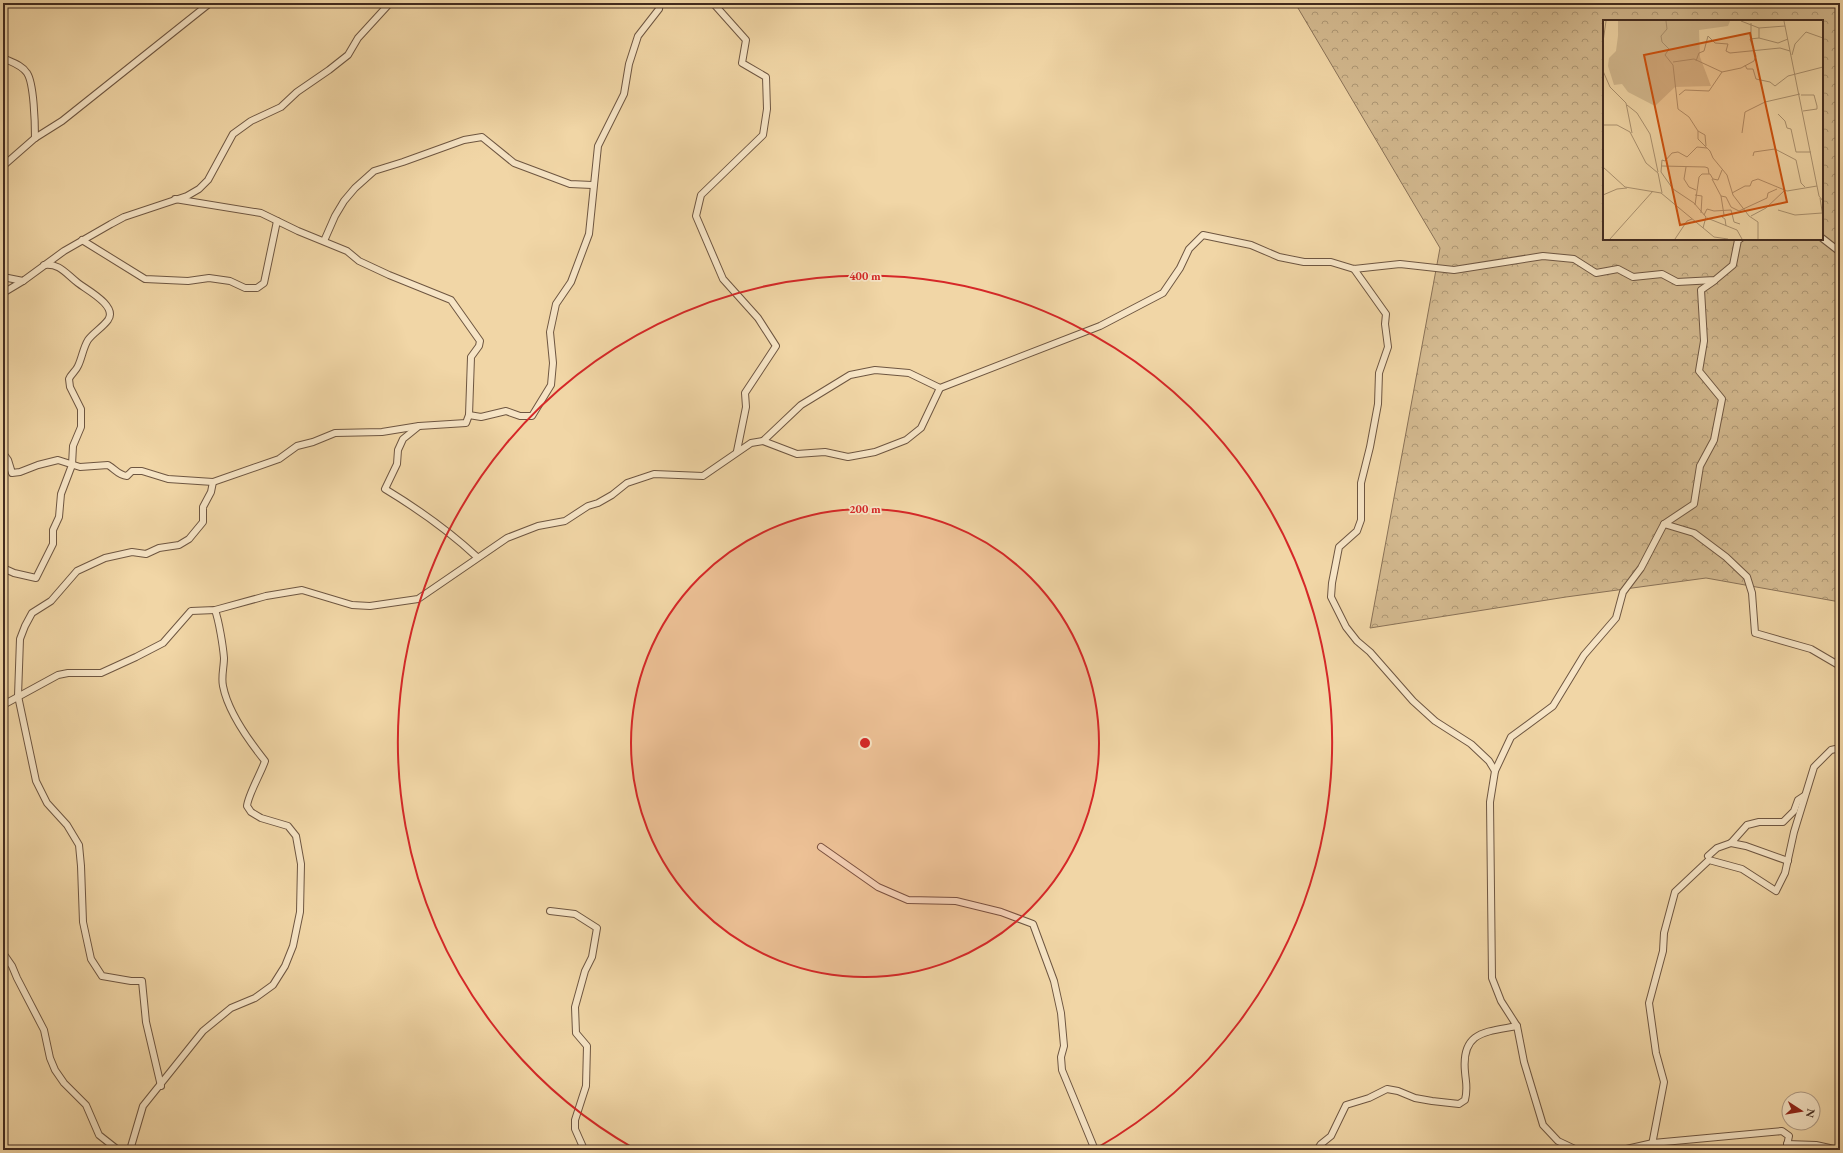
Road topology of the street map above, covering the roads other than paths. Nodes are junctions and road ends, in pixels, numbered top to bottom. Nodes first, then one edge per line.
1 (210, 3) edge
2 (390, 3) edge
3 (660, 3) edge
4 (713, 3) edge
5 (3, 58) edge
6 (36, 138) junction
7 (3, 166) edge
8 (592, 185) junction
9 (175, 199) junction
10 (277, 221) junction
11 (1823, 239) edge
12 (82, 240) junction
13 (1738, 240) edge
14 (324, 241) junction
15 (1840, 252) edge
16 (43, 266) junction
17 (1354, 269) junction
18 (3, 277) edge
19 (1714, 280) junction
20 (23, 281) junction
21 (3, 293) edge
22 (940, 388) junction
23 (469, 415) junction
24 (419, 426) junction
25 (763, 441) junction
26 (737, 451) junction
27 (3, 453) edge
28 (72, 465) junction
29 (213, 482) junction
30 (1664, 524) junction
31 (477, 557) junction
32 (3, 568) edge
33 (214, 610) junction
34 (1840, 666) edge
35 (18, 696) junction
36 (3, 705) edge
37 (1840, 748) edge
38 (1495, 771) junction
39 (1804, 796) junction
40 (1731, 843) junction
41 (821, 848) dead end
42 (1708, 856) dead end
43 (1788, 861) junction
44 (550, 911) dead end
45 (3, 953) edge
46 (1517, 1026) junction
47 (161, 1086) junction
48 (1653, 1143) junction
49 (1787, 1147) edge
50 (1840, 1148) edge
51 (118, 1150) edge
52 (130, 1150) edge
53 (582, 1150) edge
54 (1095, 1150) edge
55 (1317, 1150) edge
56 (1577, 1150) edge
57 (1622, 1150) edge
58 (1651, 1150) edge

1 - 6 street
2 - 9 street
3 - 8 street
4 - 26 street
5 - 6 street
6 - 7 street
8 - 14 street
8 - 23 street
9 - 10 street
9 - 12 street
10 - 12 street
10 - 14 street
11 - 15 street
12 - 16 street
13 - 19 street
14 - 23 street
16 - 20 street
16 - 28 street
17 - 19 street
17 - 22 street
17 - 38 street
18 - 20 street
19 - 30 street
20 - 21 street
22 - 25 street
22 - 25 street
23 - 24 street
24 - 29 street
24 - 31 street
25 - 26 street
26 - 31 street
27 - 28 street
28 - 29 street
28 - 32 street
29 - 35 street
30 - 34 street
30 - 38 street
31 - 33 street
33 - 35 street
33 - 47 street
35 - 36 street
35 - 47 street
37 - 39 street
38 - 46 street
39 - 40 street
39 - 43 street
40 - 42 street
40 - 43 street
41 - 54 street
43 - 48 street
44 - 53 street
45 - 51 street
46 - 55 street
46 - 56 street
47 - 52 street
48 - 49 street
48 - 57 street
48 - 58 street
49 - 50 street

